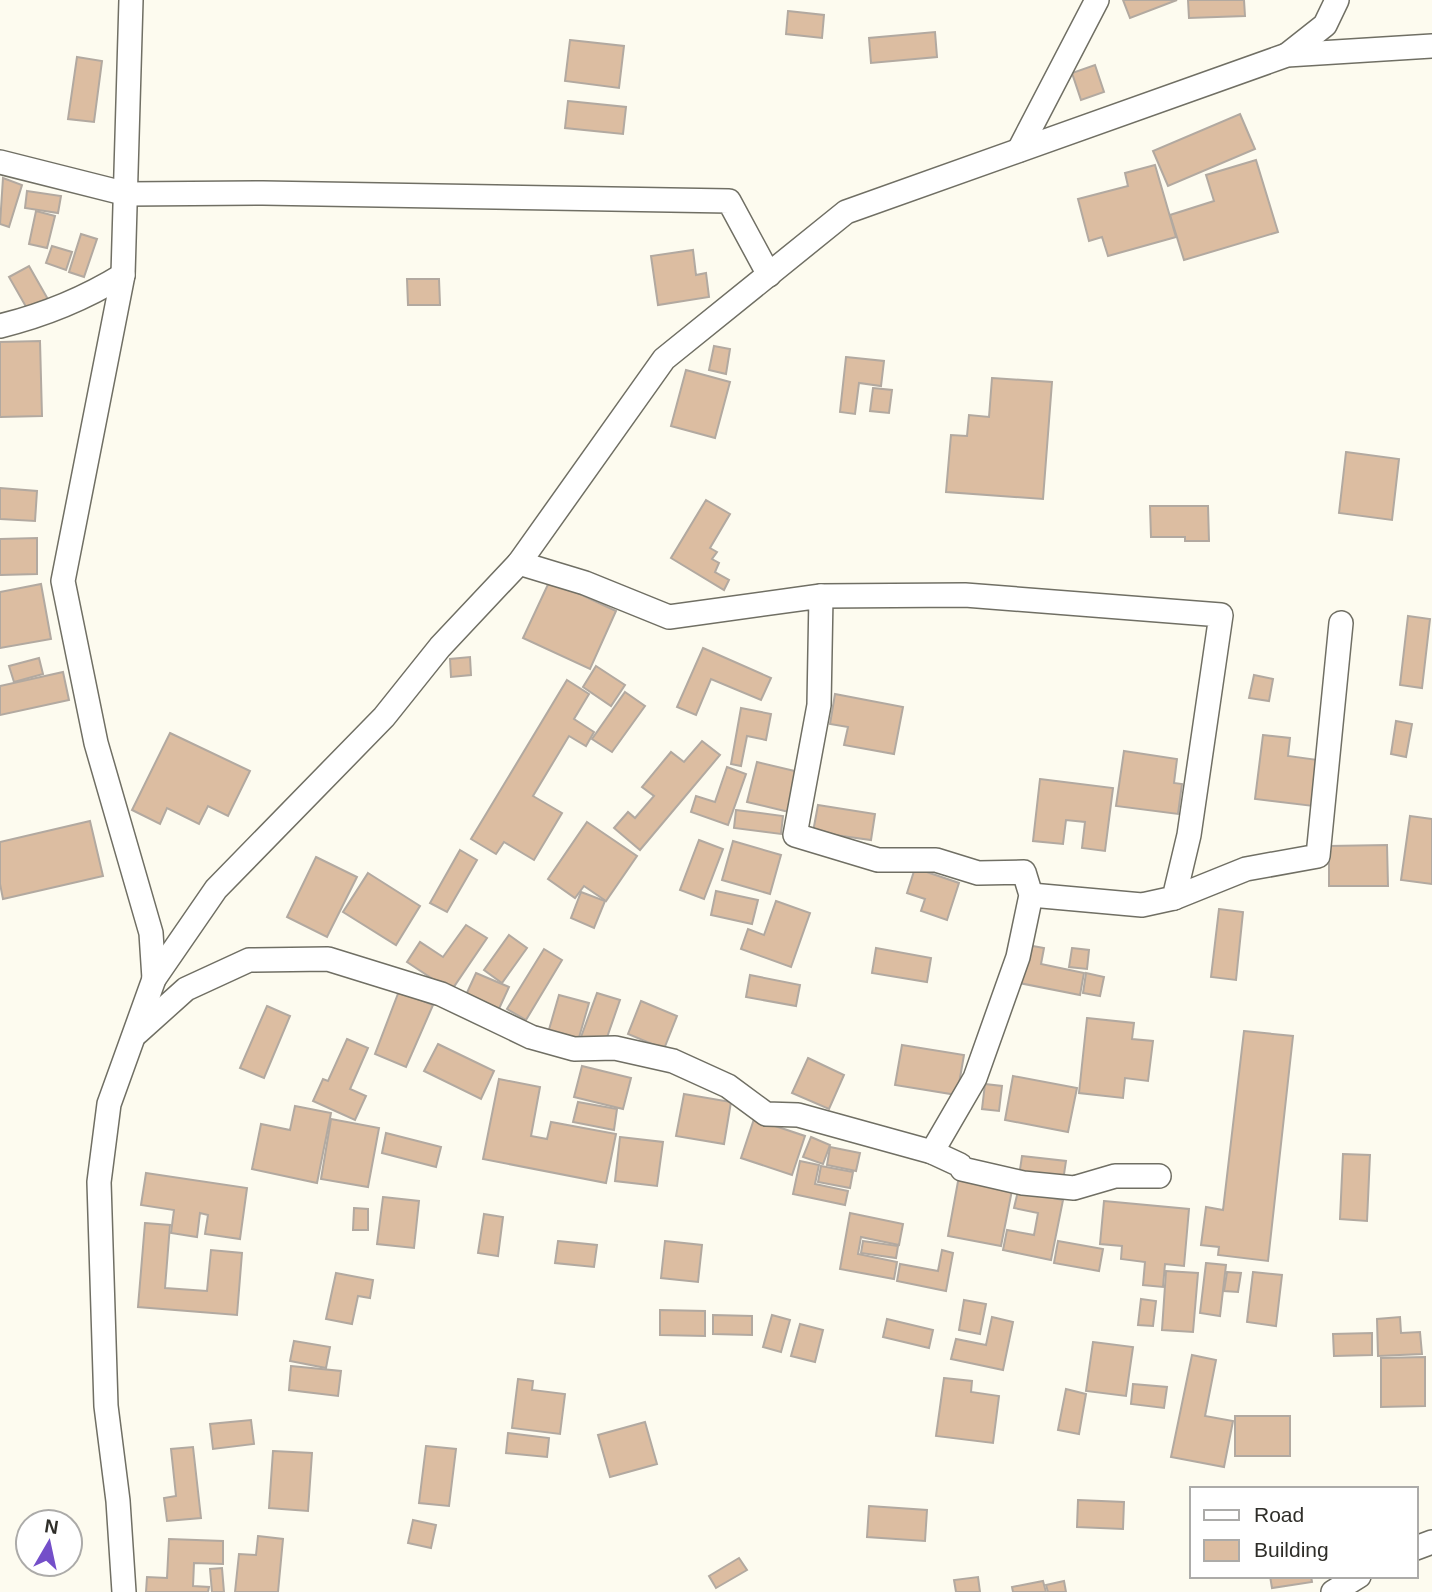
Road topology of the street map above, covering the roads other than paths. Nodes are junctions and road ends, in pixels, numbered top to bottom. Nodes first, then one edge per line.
1 (131, 0) edge
2 (1097, 0) edge
3 (1338, 0) edge
4 (1432, 46) edge
5 (1287, 55) junction
6 (1019, 150) junction
7 (0, 162) edge
8 (127, 194) junction
9 (123, 275) junction
10 (769, 275) junction
11 (0, 326) edge
12 (519, 564) junction
13 (821, 597) junction
14 (1341, 623) dead end
15 (1031, 895) junction
16 (1174, 898) junction
17 (154, 979) junction
18 (135, 1035) junction
19 (932, 1152) junction
20 (1159, 1176) dead end
21 (1356, 1578) edge
22 (124, 1592) edge
23 (1333, 1592) edge

1 - 8 street
2 - 6 street
3 - 5 street
4 - 5 street
5 - 6 street
6 - 10 street
7 - 8 street
8 - 9 street
8 - 10 street
9 - 11 street
9 - 17 street
10 - 12 street
12 - 13 street
12 - 17 street
13 - 15 street
13 - 16 street
14 - 16 street
15 - 16 street
15 - 19 street
17 - 18 street
18 - 19 street
18 - 22 street
19 - 20 street
21 - 23 street

